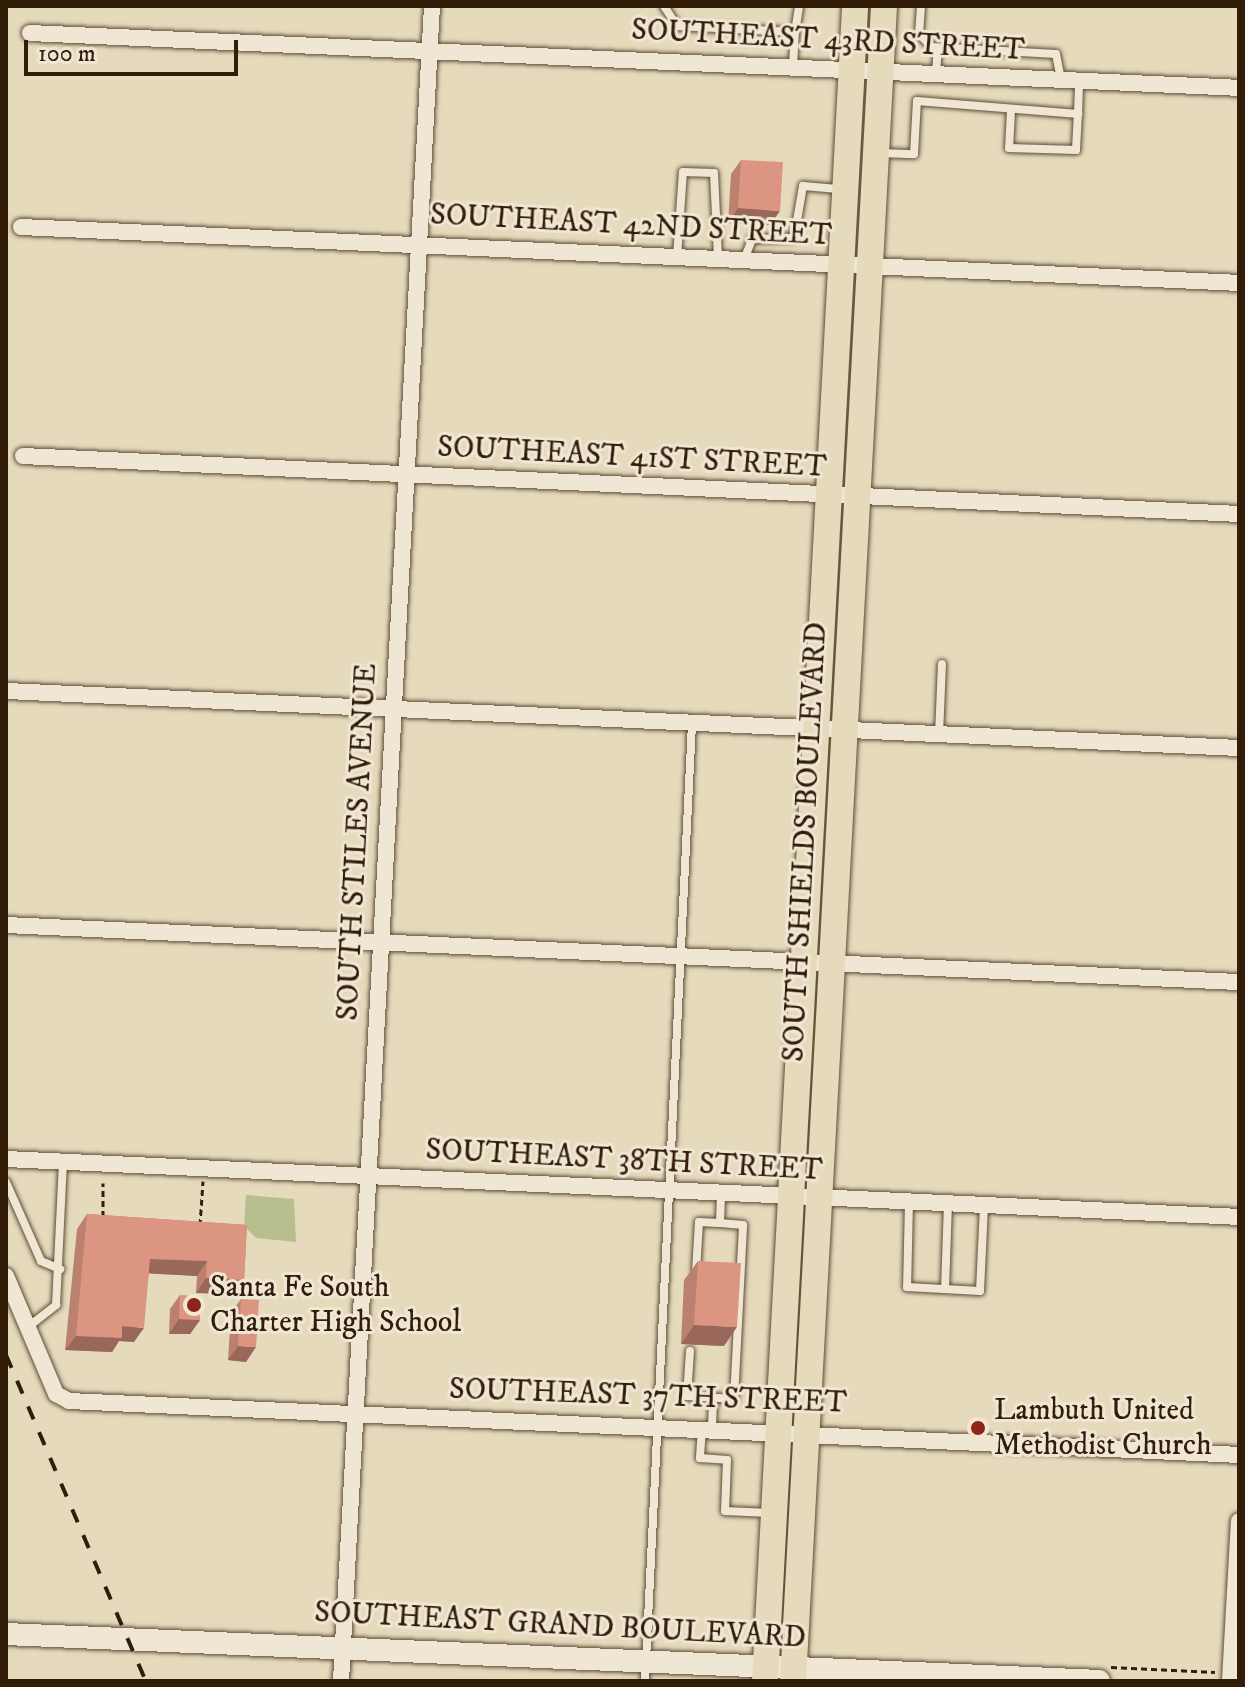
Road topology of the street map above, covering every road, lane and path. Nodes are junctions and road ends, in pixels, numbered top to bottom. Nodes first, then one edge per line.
1 (432, 6) edge
2 (664, 6) edge
3 (799, 6) edge
4 (855, 6) edge
5 (884, 6) edge
6 (921, 6) edge
7 (795, 32) junction
8 (30, 33) dead end
9 (938, 48) junction
10 (430, 50) junction
11 (793, 67) junction
12 (852, 69) junction
13 (880, 71) junction
14 (936, 74) junction
15 (1061, 80) junction
16 (1079, 81) junction
17 (1239, 88) edge
18 (1011, 111) junction
19 (1078, 114) junction
20 (875, 153) junction
21 (846, 189) junction
22 (21, 227) dead end
23 (418, 244) junction
24 (677, 257) junction
25 (718, 259) junction
26 (744, 260) junction
27 (841, 264) junction
28 (870, 265) junction
29 (1239, 283) edge
30 (23, 456) dead end
31 (406, 476) junction
32 (829, 495) junction
33 (857, 496) junction
34 (1239, 514) edge
35 (942, 664) dead end
36 (7, 691) edge
37 (392, 710) junction
38 (692, 724) junction
39 (817, 730) junction
40 (844, 731) junction
41 (939, 735) junction
42 (1239, 748) edge
43 (6, 925) edge
44 (382, 944) junction
45 (681, 957) junction
46 (804, 963) junction
47 (832, 964) junction
48 (1239, 982) edge
49 (6, 1159) edge
50 (63, 1162) junction
51 (368, 1178) junction
52 (203, 1180) dead end
53 (6, 1182) edge
54 (103, 1183) dead end
55 (669, 1191) junction
56 (721, 1193) junction
57 (791, 1196) junction
58 (820, 1198) junction
59 (909, 1202) junction
60 (948, 1204) junction
61 (984, 1205) junction
62 (1239, 1217) edge
63 (91, 1221) edge
64 (103, 1221) junction
65 (117, 1222) edge
66 (720, 1223) junction
67 (187, 1224) edge
68 (60, 1269) junction
69 (696, 1272) edge
70 (6, 1276) edge
71 (945, 1289) junction
72 (26, 1325) junction
73 (690, 1351) dead end
74 (713, 1398) junction
75 (357, 1414) junction
76 (657, 1426) junction
77 (707, 1428) junction
78 (808, 1431) junction
79 (778, 1432) junction
80 (1239, 1455) edge
81 (775, 1514) junction
82 (1239, 1521) edge
83 (1238, 1570) edge
84 (10, 1632) edge
85 (343, 1645) junction
86 (645, 1671) edge
87 (765, 1674) edge
88 (794, 1675) edge
89 (918, 1677) edge
90 (341, 1681) edge
91 (1099, 1681) edge
92 (1230, 1681) edge

1 - 10 street, SOUTH STILES AVENUE
2 - 7 lane
3 - 7 lane
4 - 12 main road, SOUTH SHIELDS BOULEVARD
5 - 13 main road, SOUTH SHIELDS BOULEVARD
6 - 9 lane
7 - 11 lane
8 - 10 street, SOUTHEAST 43RD STREET
9 - 14 lane
9 - 15 lane
10 - 11 street, SOUTHEAST 43RD STREET
10 - 23 street, SOUTH STILES AVENUE
11 - 12 street, SOUTHEAST 43RD STREET
12 - 13 street, SOUTHEAST 43RD STREET
12 - 21 main road, SOUTH SHIELDS BOULEVARD
13 - 14 street, SOUTHEAST 43RD STREET
13 - 20 main road, SOUTH SHIELDS BOULEVARD
14 - 15 street, SOUTHEAST 43RD STREET
15 - 16 street, SOUTHEAST 43RD STREET
16 - 17 street, SOUTHEAST 43RD STREET
16 - 19 lane
18 - 19 lane
18 - 19 lane
18 - 20 lane
20 - 28 main road, SOUTH SHIELDS BOULEVARD
21 - 26 lane
21 - 27 main road, SOUTH SHIELDS BOULEVARD
22 - 23 street, SOUTHEAST 42ND STREET
23 - 24 street, SOUTHEAST 42ND STREET
23 - 31 street, SOUTH STILES AVENUE
24 - 25 street, SOUTHEAST 42ND STREET
24 - 25 lane
25 - 26 street, SOUTHEAST 42ND STREET
26 - 27 street, SOUTHEAST 42ND STREET
27 - 28 street, SOUTHEAST 42ND STREET
27 - 32 main road, SOUTH SHIELDS BOULEVARD
28 - 29 street, SOUTHEAST 42ND STREET
28 - 33 main road, SOUTH SHIELDS BOULEVARD
30 - 31 street, SOUTHEAST 41ST STREET
31 - 32 street, SOUTHEAST 41ST STREET
31 - 37 street, SOUTH STILES AVENUE
32 - 33 street, SOUTHEAST 41ST STREET
32 - 39 main road, SOUTH SHIELDS BOULEVARD
33 - 34 street, SOUTHEAST 41ST STREET
33 - 40 main road, SOUTH SHIELDS BOULEVARD
35 - 41 lane
36 - 37 street
37 - 38 street
37 - 44 street, SOUTH STILES AVENUE
38 - 39 street
38 - 45 lane
39 - 40 street
39 - 46 main road, SOUTH SHIELDS BOULEVARD
40 - 41 street
40 - 47 main road, SOUTH SHIELDS BOULEVARD
41 - 42 street
43 - 44 street
44 - 45 street
44 - 51 street, SOUTH STILES AVENUE
45 - 46 street
45 - 55 lane
46 - 47 street
46 - 57 main road, SOUTH SHIELDS BOULEVARD
47 - 48 street
47 - 58 main road, SOUTH SHIELDS BOULEVARD
49 - 50 street, SOUTHEAST 38TH STREET
50 - 51 street, SOUTHEAST 38TH STREET
50 - 68 lane
51 - 55 street, SOUTHEAST 38TH STREET
51 - 75 street, SOUTH STILES AVENUE
52 - 67 path
53 - 68 lane
54 - 64 path
55 - 56 street, SOUTHEAST 38TH STREET
55 - 76 lane
56 - 57 street, SOUTHEAST 38TH STREET
56 - 66 lane
57 - 58 street, SOUTHEAST 38TH STREET
57 - 79 main road, SOUTH SHIELDS BOULEVARD
58 - 59 street, SOUTHEAST 38TH STREET
58 - 78 main road, SOUTH SHIELDS BOULEVARD
59 - 60 street, SOUTHEAST 38TH STREET
59 - 71 lane
60 - 61 street, SOUTHEAST 38TH STREET
60 - 71 lane
61 - 62 street, SOUTHEAST 38TH STREET
61 - 71 lane
63 - 64 path
64 - 65 path
66 - 69 lane
66 - 74 lane
68 - 72 lane
70 - 72 street
72 - 75 street, SOUTHEAST 37TH STREET
73 - 74 lane
74 - 77 lane
75 - 76 street, SOUTHEAST 37TH STREET
75 - 85 street, SOUTH STILES AVENUE
76 - 77 street, SOUTHEAST 37TH STREET
76 - 86 lane
77 - 79 street, SOUTHEAST 37TH STREET
77 - 81 lane
78 - 79 street, SOUTHEAST 37TH STREET
78 - 80 street, SOUTHEAST 37TH STREET
78 - 88 main road, SOUTH SHIELDS BOULEVARD
79 - 81 main road, SOUTH SHIELDS BOULEVARD
81 - 87 main road, SOUTH SHIELDS BOULEVARD
82 - 83 street
83 - 92 street
84 - 85 street, SOUTHEAST GRAND BOULEVARD
85 - 86 street, SOUTHEAST GRAND BOULEVARD
85 - 90 street, SOUTH STILES AVENUE
86 - 87 street, SOUTHEAST GRAND BOULEVARD
87 - 88 street, SOUTHEAST GRAND BOULEVARD
88 - 89 street, SOUTHEAST GRAND BOULEVARD
89 - 91 street, SOUTHEAST GRAND BOULEVARD

